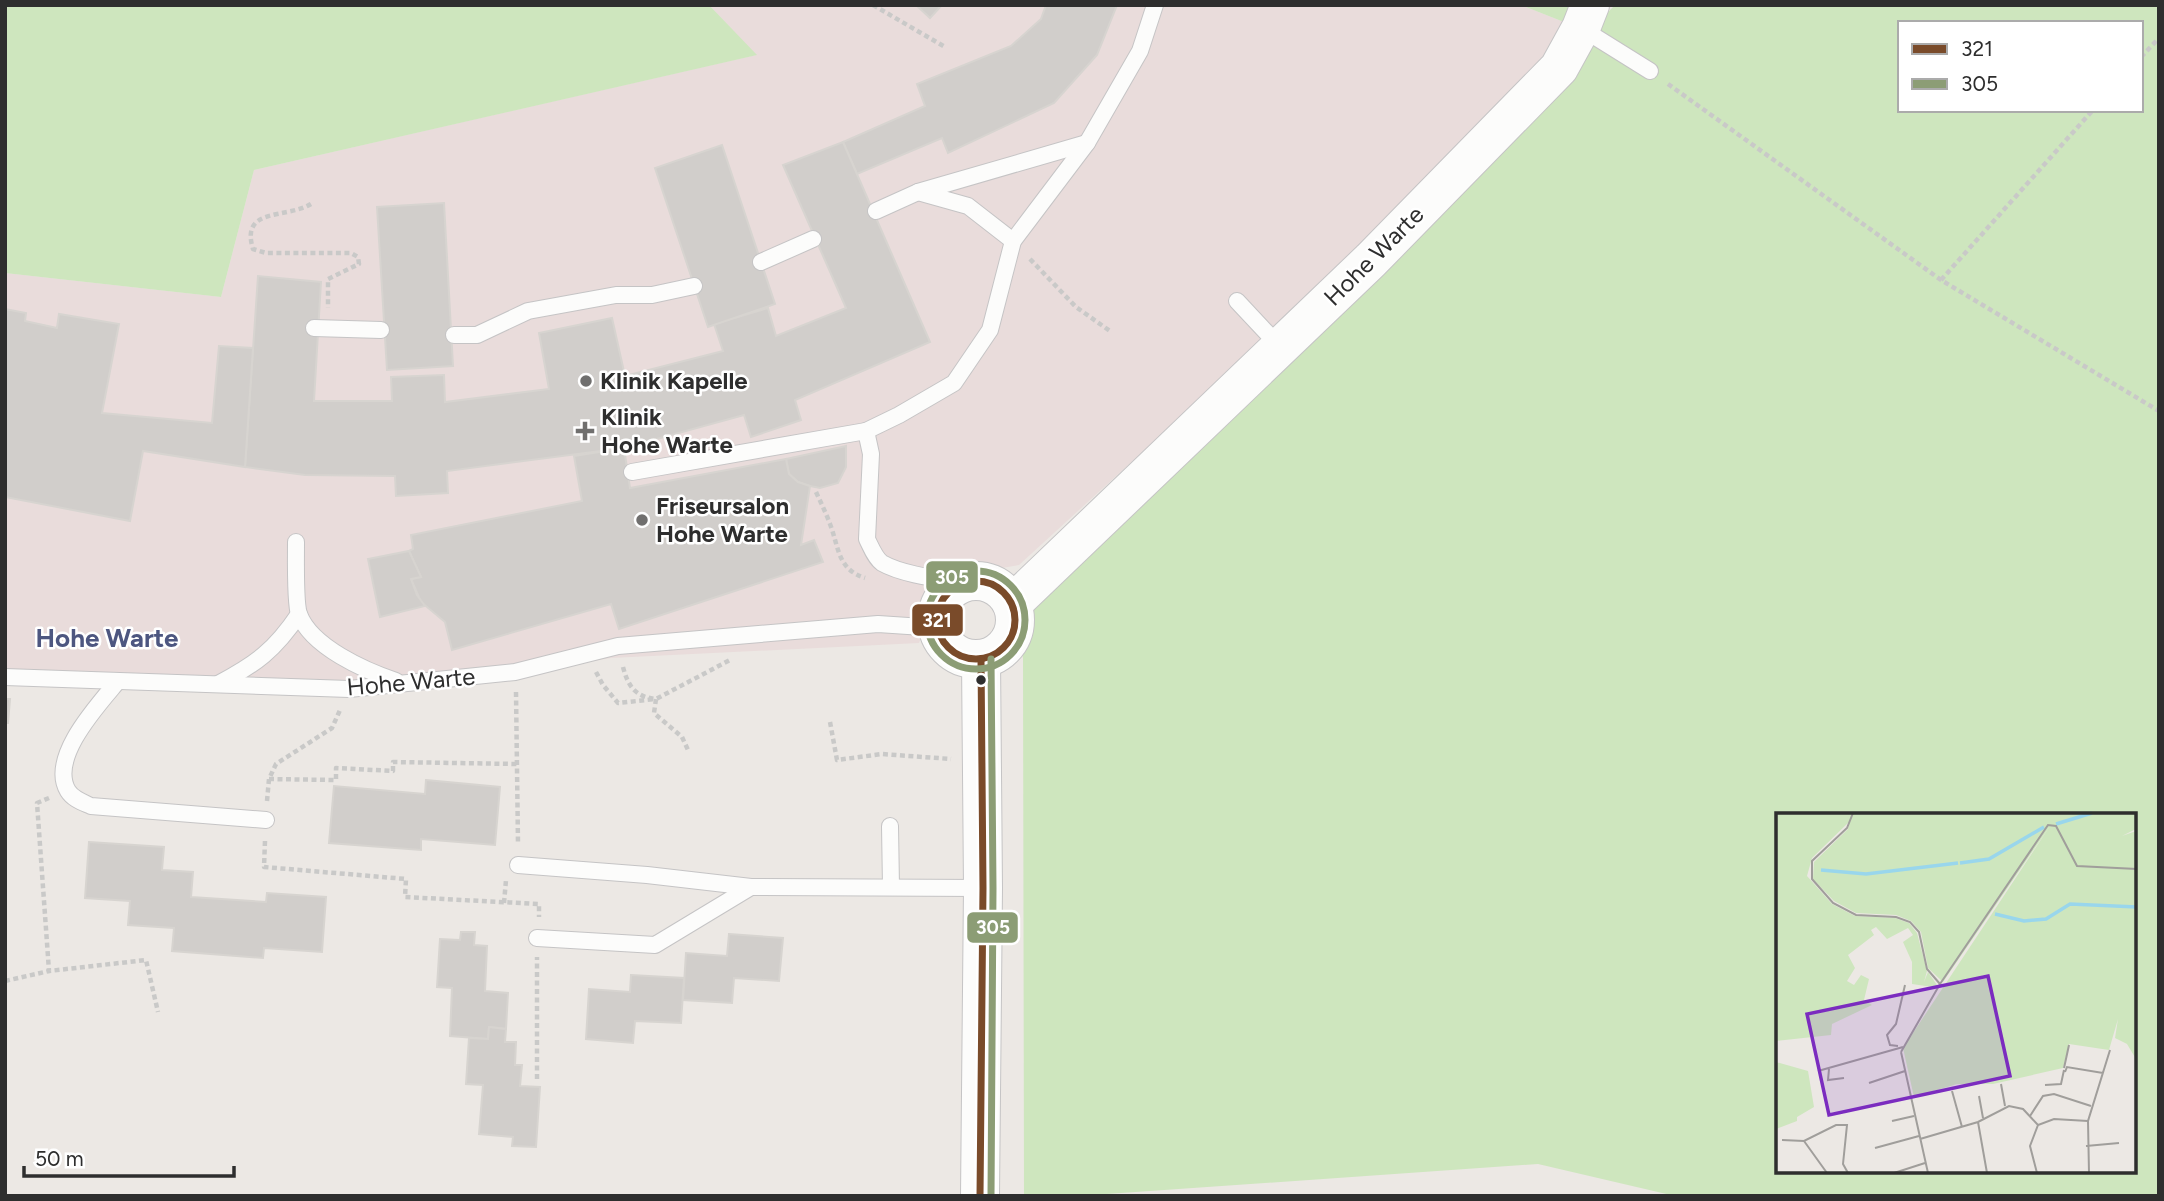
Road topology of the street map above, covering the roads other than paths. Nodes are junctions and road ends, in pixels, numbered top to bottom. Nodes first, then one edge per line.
1 (1155, 5) edge
2 (1586, 17) edge
3 (1650, 71) road end
4 (1087, 143) junction
5 (918, 192) junction
6 (876, 211) dead end
7 (813, 240) dead end
8 (1013, 241) junction
9 (761, 262) dead end
10 (694, 286) dead end
11 (1237, 301) dead end
12 (314, 328) dead end
13 (381, 330) dead end
14 (454, 335) dead end
15 (1280, 348) junction
16 (866, 431) junction
17 (632, 472) dead end
18 (296, 542) dead end
19 (965, 583) junction
20 (1012, 604) junction
21 (299, 614) junction
22 (938, 628) junction
23 (981, 659) junction
24 (5, 677) edge
25 (118, 681) junction
26 (402, 683) junction
27 (216, 685) junction
28 (266, 820) road end
29 (890, 825) dead end
30 (518, 865) road end
31 (751, 887) junction
32 (891, 887) junction
33 (983, 888) junction
34 (537, 938) road end
35 (981, 1196) edge

1 - 4 lane
2 - 3 lane
2 - 15 street, Hohe Warte
4 - 5 lane
4 - 8 lane
5 - 6 lane
5 - 8 lane
7 - 9 lane
8 - 16 lane
10 - 14 lane
11 - 15 lane
12 - 13 lane
15 - 20 street, Hohe Warte
16 - 17 lane
16 - 19 lane
18 - 21 lane
19 - 20 street
19 - 22 street
20 - 23 street
21 - 26 lane
21 - 27 lane
22 - 23 street
22 - 26 lane, Hohe Warte
23 - 33 street
24 - 25 lane, Hohe Warte
25 - 27 lane, Hohe Warte
25 - 28 lane
26 - 27 lane, Hohe Warte
29 - 32 lane
30 - 31 lane
31 - 32 lane
31 - 34 lane
32 - 33 lane
33 - 35 street

